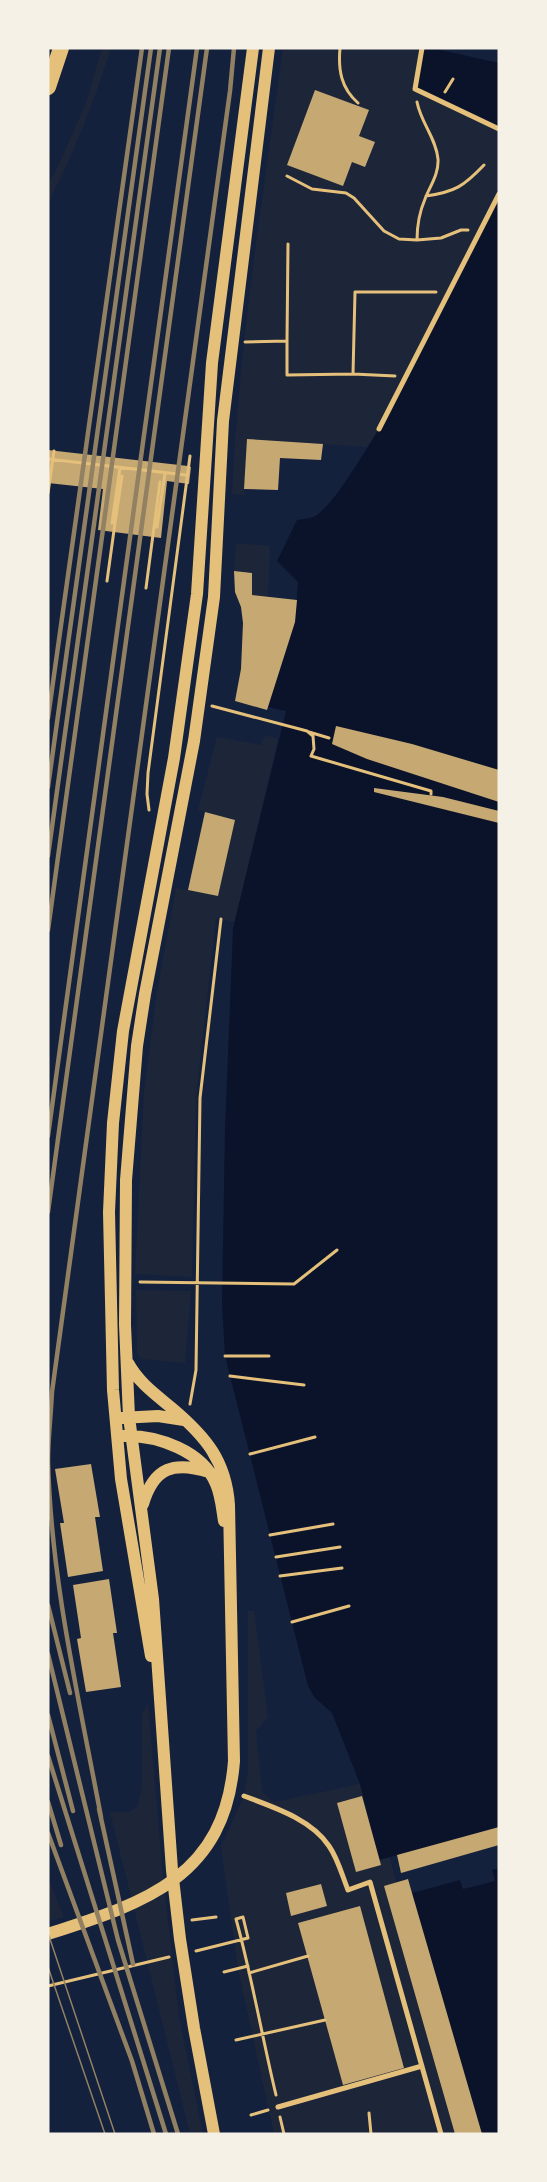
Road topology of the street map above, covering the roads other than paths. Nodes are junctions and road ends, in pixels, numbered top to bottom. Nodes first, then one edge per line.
1 (61, 48) edge
2 (253, 48) edge
3 (269, 48) edge
4 (422, 48) edge
5 (48, 87) edge
6 (499, 129) edge
7 (499, 194) edge
8 (379, 429) dead end
9 (126, 1359) junction
10 (129, 1417) junction
11 (115, 1418) junction
12 (185, 1420) junction
13 (131, 1436) junction
14 (117, 1437) junction
15 (210, 1472) junction
16 (142, 1508) junction
17 (230, 1547) junction
18 (160, 1701) junction
19 (244, 1796) dead end
20 (48, 1934) edge
21 (422, 2066) junction
22 (278, 2107) road end
23 (214, 2134) edge
24 (441, 2134) edge

1 - 5 highway
2 - 11 main road
3 - 9 main road
4 - 6 street
7 - 8 street
9 - 10 main road
9 - 12 main road
10 - 11 main road
10 - 12 main road
10 - 13 main road
11 - 14 main road
12 - 17 main road
13 - 14 main road
13 - 15 main road
13 - 16 main road
14 - 18 main road
15 - 16 main road
15 - 17 main road
16 - 18 main road
17 - 20 main road
18 - 23 main road
19 - 21 street
21 - 22 street
21 - 24 street

